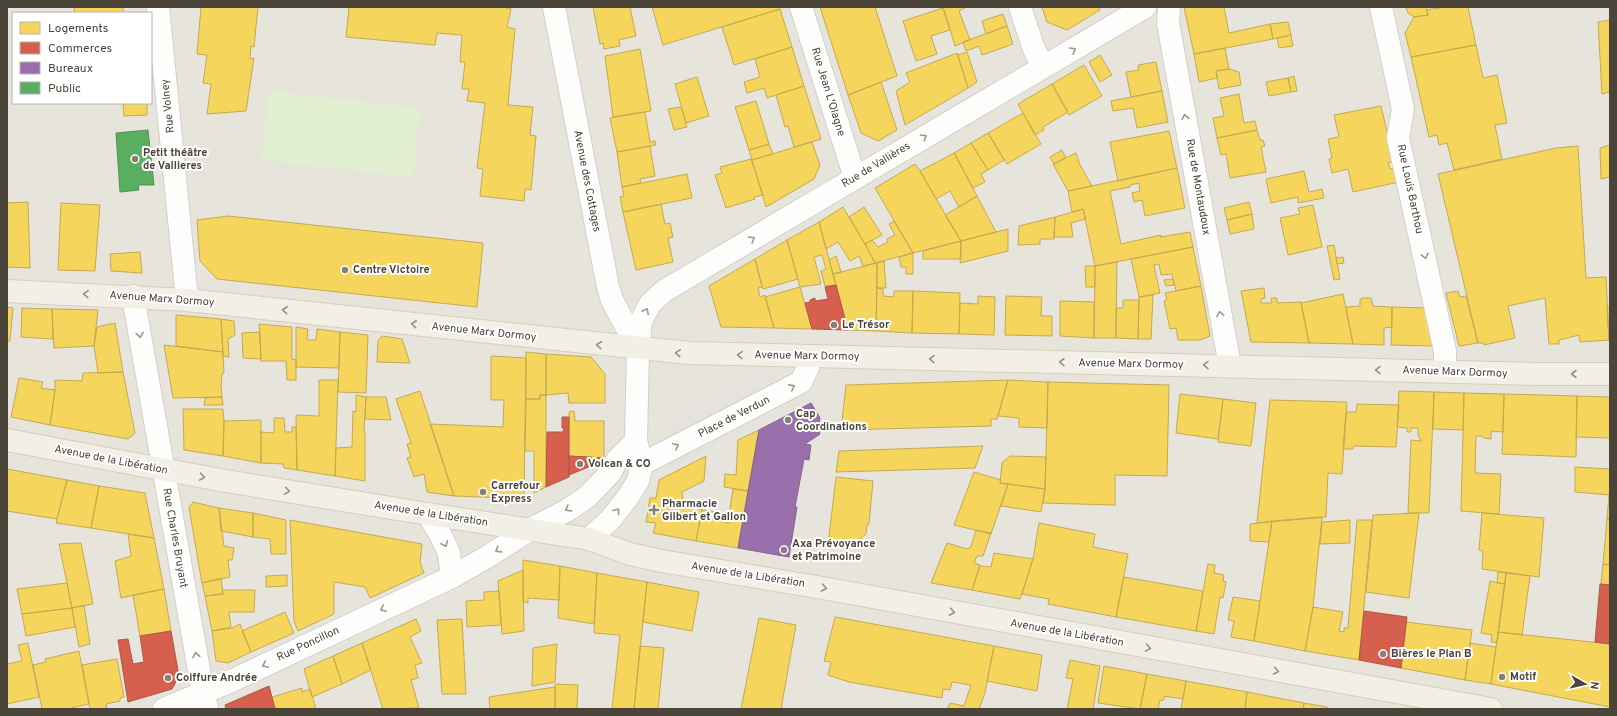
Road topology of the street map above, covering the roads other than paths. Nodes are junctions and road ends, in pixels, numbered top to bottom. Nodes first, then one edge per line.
1 (158, 7) edge
2 (554, 7) edge
3 (801, 7) edge
4 (1020, 7) edge
5 (1145, 7) edge
6 (1169, 7) edge
7 (1381, 7) edge
8 (1043, 67) junction
9 (855, 178) junction
10 (7, 291) edge
11 (133, 296) junction
12 (187, 300) junction
13 (638, 349) junction
14 (807, 356) junction
15 (1230, 366) junction
16 (1445, 371) junction
17 (1610, 374) edge
18 (7, 440) edge
19 (636, 441) junction
20 (642, 464) junction
21 (163, 470) junction
22 (428, 514) junction
23 (531, 529) junction
24 (590, 539) junction
25 (452, 577) junction
26 (205, 701) edge
27 (164, 709) edge
28 (1491, 709) edge

1 - 12 street, Rue Volney
2 - 13 street, Avenue des Cottages
3 - 9 street, Rue Jean L'Olagne
4 - 8 street
8 -> 5 street, Rue de Vallières
15 -> 6 street, Rue de Montaudoux
7 -> 16 street, Rue Louis Barthou
9 -> 8 street, Rue de Vallières
13 -> 9 street, Rue de Vallières
11 -> 10 main road, Avenue Marx Dormoy
11 - 12 main road, Avenue Marx Dormoy
11 -> 21 street, Rue Charles Bruyant
13 -> 12 main road, Avenue Marx Dormoy
14 -> 13 main road, Avenue Marx Dormoy
13 - 19 street
15 -> 14 main road, Avenue Marx Dormoy
20 -> 14 street, Place de Verdun
16 -> 15 main road, Avenue Marx Dormoy
17 -> 16 main road, Avenue Marx Dormoy
18 - 21 main road, Avenue de la Libération
19 - 20 street
19 -> 23 street
24 -> 20 street
21 -> 22 main road, Avenue de la Libération
26 -> 21 street, Rue Charles Bruyant
22 - 23 main road, Avenue de la Libération
22 -> 25 street
23 - 24 main road, Avenue de la Libération
23 -> 25 street, Rue Poncillon
24 -> 28 main road, Avenue de la Libération
25 -> 26 street, Rue Poncillon
26 - 27 street, Rue Poncillon

